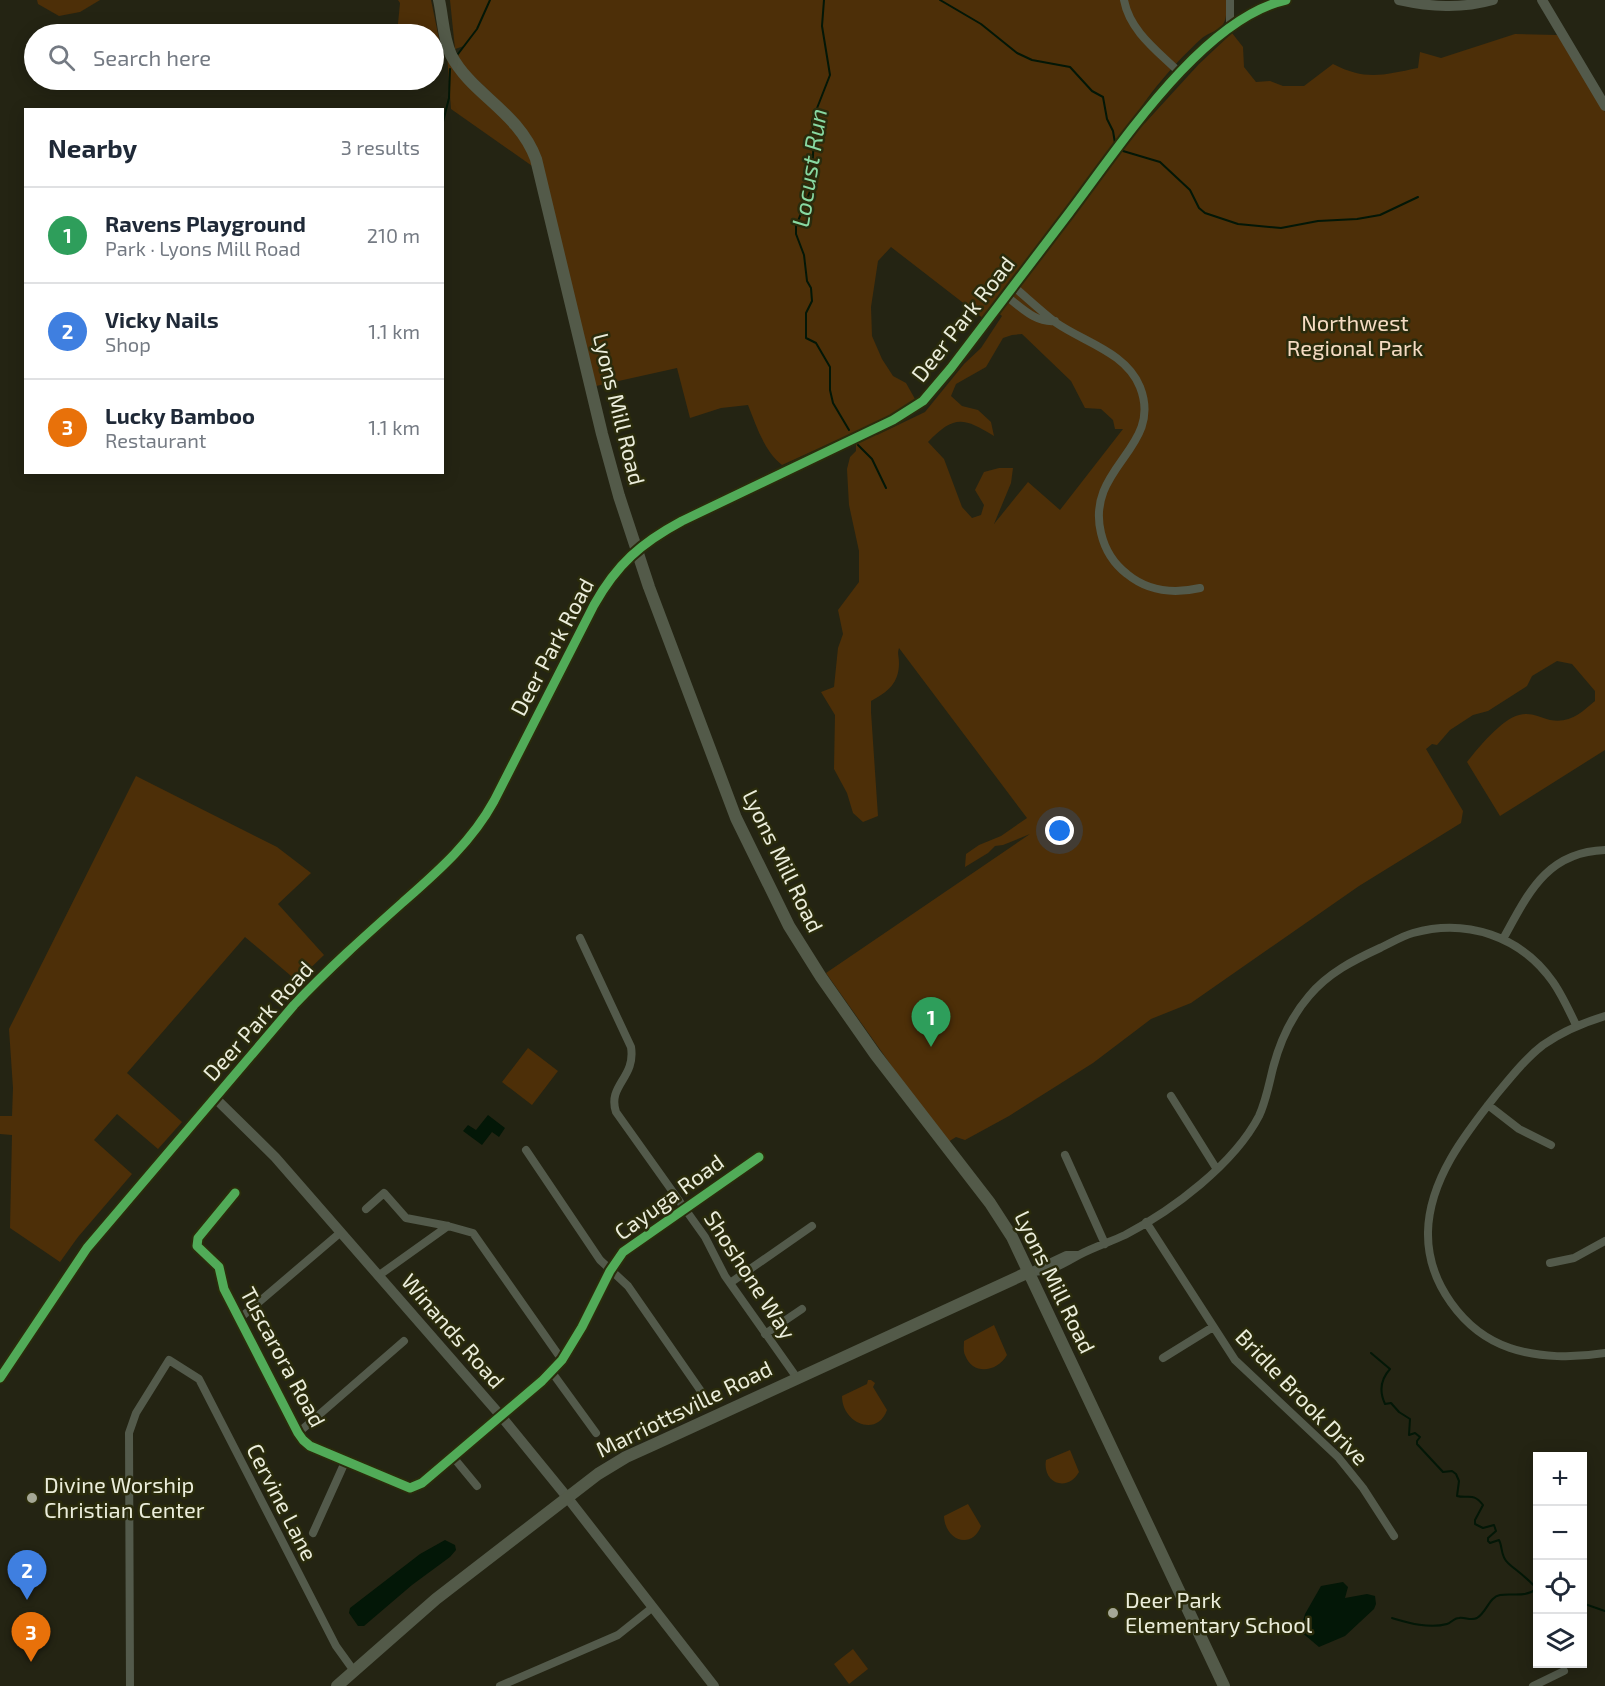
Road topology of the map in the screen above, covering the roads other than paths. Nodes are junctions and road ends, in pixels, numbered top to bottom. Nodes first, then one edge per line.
1 (439, 0) edge
2 (1124, 0) edge
3 (1230, 0) edge
4 (1286, 0) edge
5 (1399, 0) edge
6 (1493, 0) edge
7 (1542, 0) edge
8 (1460, 3) edge
9 (443, 24) edge
10 (1230, 27) junction
11 (444, 29) edge
12 (1180, 73) junction
13 (1605, 106) edge
14 (1013, 286) junction
15 (1006, 296) junction
16 (1054, 321) junction
17 (636, 550) junction
18 (1200, 588) dead end
19 (1605, 850) edge
20 (580, 938) dead end
21 (1503, 939) junction
22 (1605, 1016) edge
23 (1576, 1025) junction
24 (1171, 1096) dead end
25 (215, 1098) junction
26 (1488, 1105) junction
27 (1551, 1145) dead end
28 (526, 1150) dead end
29 (1065, 1155) dead end
30 (759, 1157) dead end
31 (1216, 1168) junction
32 (235, 1193) dead end
33 (685, 1208) junction
34 (366, 1209) dead end
35 (1146, 1222) junction
36 (448, 1226) junction
37 (812, 1226) dead end
38 (341, 1232) junction
39 (1605, 1241) edge
40 (1105, 1244) junction
41 (1550, 1263) dead end
42 (610, 1271) junction
43 (1029, 1272) junction
44 (378, 1276) junction
45 (730, 1283) junction
46 (802, 1309) dead end
47 (239, 1319) junction
48 (1213, 1327) junction
49 (765, 1334) junction
50 (404, 1341) dead end
51 (1605, 1353) edge
52 (1163, 1358) dead end
53 (562, 1360) junction
54 (552, 1371) junction
55 (0, 1378) edge
56 (797, 1378) junction
57 (705, 1397) dead end
58 (501, 1416) junction
59 (298, 1432) junction
60 (596, 1433) dead end
61 (453, 1458) junction
62 (345, 1462) junction
63 (477, 1486) dead end
64 (567, 1497) junction
65 (313, 1533) dead end
66 (1394, 1536) dead end
67 (653, 1608) junction
68 (354, 1671) junction
69 (1564, 1671) dead end
70 (130, 1686) edge
71 (337, 1686) edge
72 (500, 1686) edge
73 (714, 1686) edge
74 (1224, 1686) edge
75 (1533, 1686) edge

1 - 9 main road, Lyons Mill Road
2 - 12 street
3 - 10 street
4 - 10 street, Deer Park Road
5 - 8 street
6 - 8 street
7 - 13 street
10 - 12 street, Deer Park Road
11 - 17 main road, Lyons Mill Road
12 - 14 street, Deer Park Road
14 - 15 street, Deer Park Road
14 - 16 street
15 - 16 street
15 - 17 street, Deer Park Road
16 - 18 street
17 - 25 street, Deer Park Road
17 - 43 main road, Lyons Mill Road
19 - 21 street
20 - 33 street, Shoshone Way
21 - 23 street, Marriottsville Road
21 - 31 street, Marriottsville Road
22 - 23 street
23 - 26 street
24 - 31 street
25 - 38 street, Winands Road
25 - 55 street, Deer Park Road
26 - 27 street
26 - 51 street
28 - 42 street
29 - 40 street
30 - 33 street, Cayuga Road
31 - 35 street, Marriottsville Road
32 - 47 street, Tuscarora Road
33 - 42 street, Cayuga Road
33 - 45 street, Shoshone Way
34 - 36 street
35 - 40 street, Marriottsville Road
35 - 48 street, Bridle Brook Drive
36 - 44 street
36 - 53 street
37 - 45 street
38 - 44 street, Winands Road
38 - 47 street
39 - 41 street
40 - 43 street, Marriottsville Road
42 - 53 street, Cayuga Road
42 - 57 street
43 - 56 main road, Marriottsville Road
43 - 74 main road, Lyons Mill Road
44 - 58 street, Winands Road
45 - 49 street, Shoshone Way
46 - 49 street
47 - 59 street, Tuscarora Road
48 - 52 street
48 - 66 street, Bridle Brook Drive
49 - 56 street, Shoshone Way
50 - 59 street
53 - 54 street, Cayuga Road
54 - 58 street, Cayuga Road
54 - 60 street
56 - 64 main road, Marriottsville Road
58 - 61 street, Tuscarora Road
58 - 64 street, Winands Road
59 - 62 street, Tuscarora Road
61 - 62 street, Tuscarora Road
61 - 63 street
62 - 65 street
64 - 67 street, Winands Road
64 - 68 main road, Marriottsville Road
67 - 72 street
67 - 73 street, Winands Road
68 - 70 street, Cervine Lane
68 - 71 main road, Marriottsville Road
69 - 75 street

